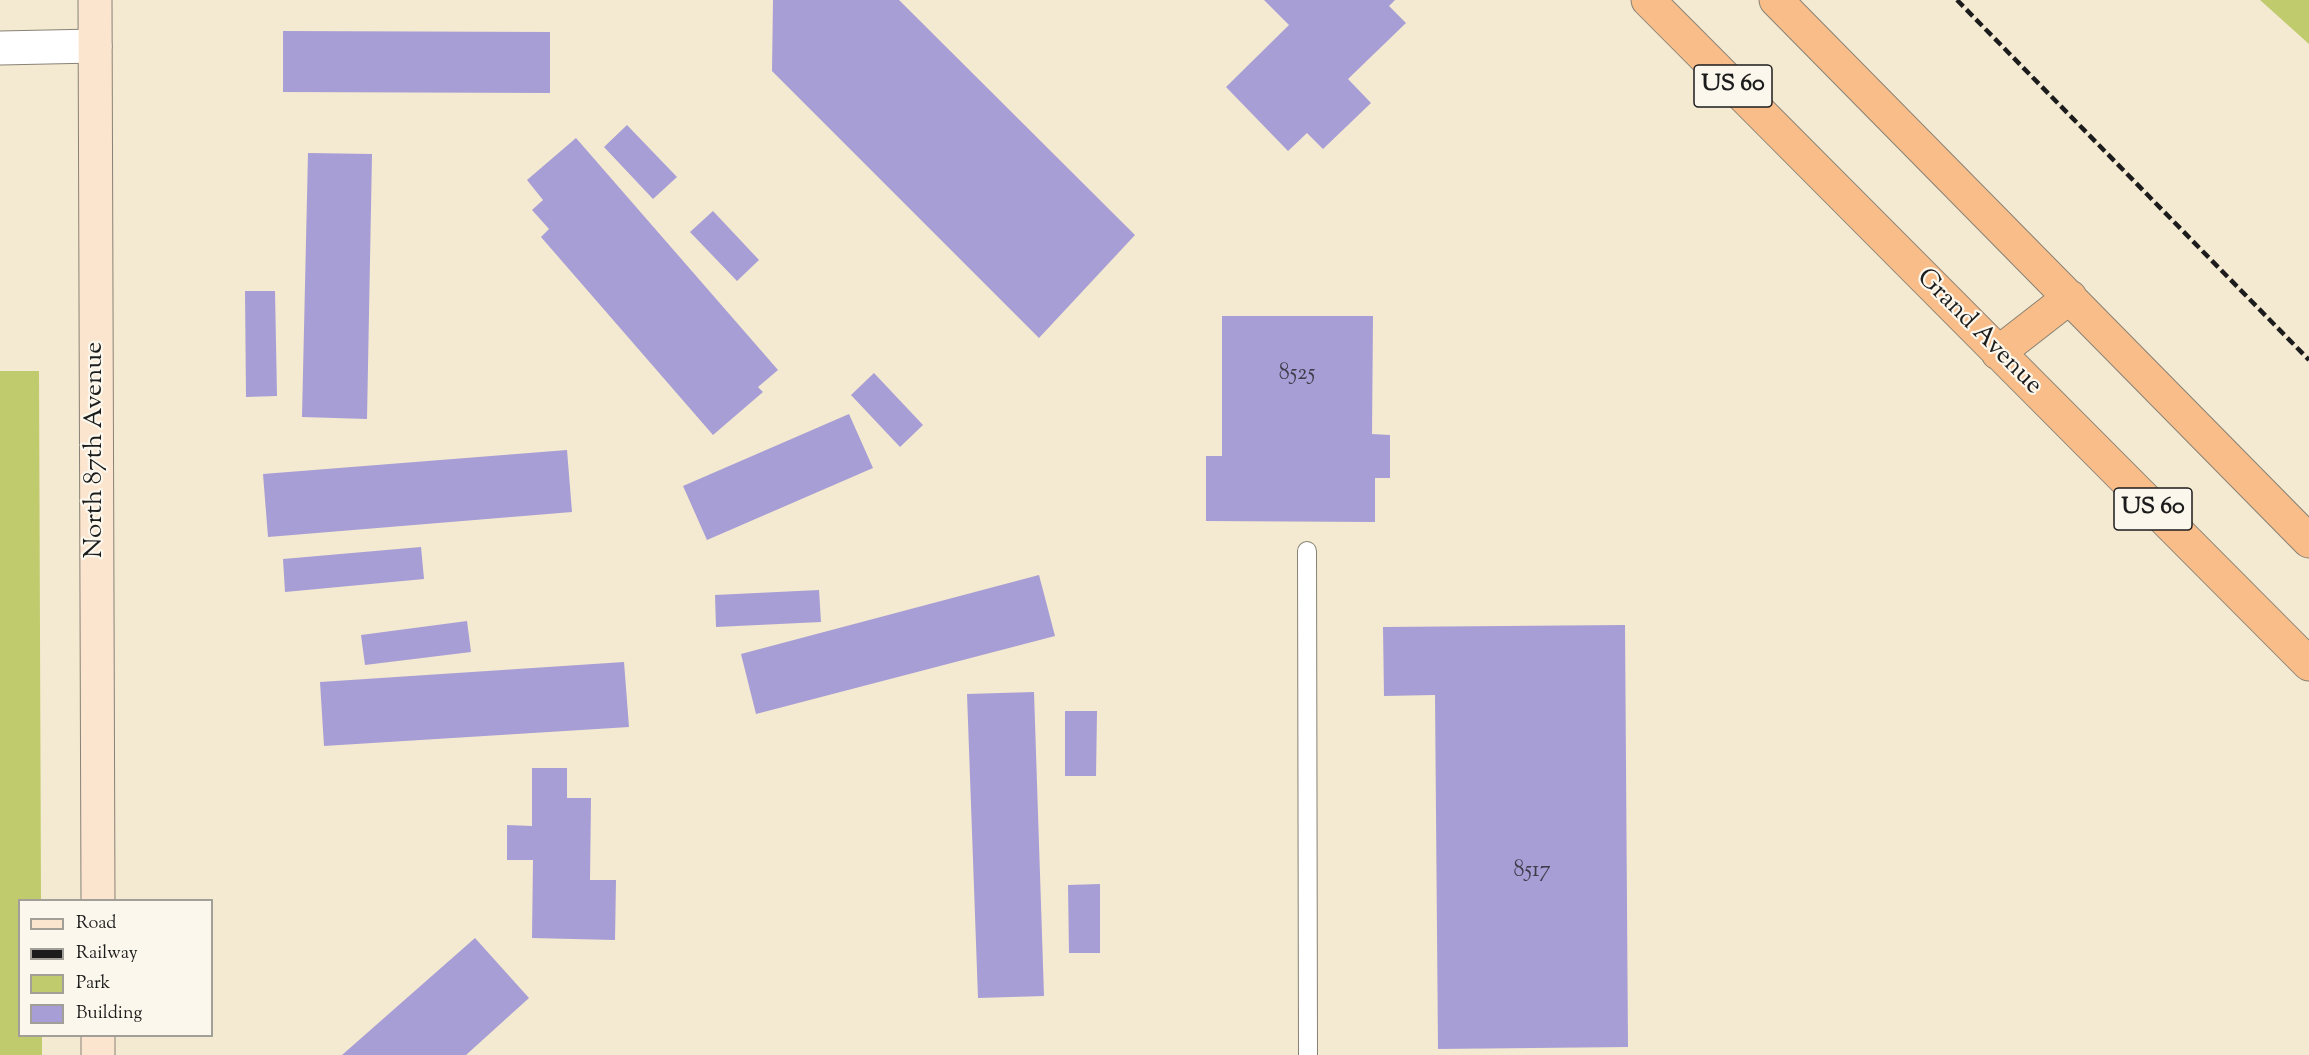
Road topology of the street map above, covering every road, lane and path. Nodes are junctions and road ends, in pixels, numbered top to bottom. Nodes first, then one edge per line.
1 (95, 0) edge
2 (1648, 0) edge
3 (1776, 0) edge
4 (95, 46) junction
5 (0, 48) edge
6 (2070, 297) junction
7 (1998, 353) junction
8 (2309, 541) edge
9 (1307, 551) dead end
10 (2309, 664) edge
11 (98, 899) edge
12 (98, 1037) edge
13 (98, 1055) edge
14 (1308, 1055) edge

1 - 4 street, North 87th Avenue
2 - 7 highway, Grand Avenue / US 60
3 - 6 highway
4 - 5 street
4 - 11 street, North 87th Avenue
6 - 7 highway
6 - 8 highway
7 - 10 highway, Grand Avenue / US 60
9 - 14 lane
12 - 13 street

